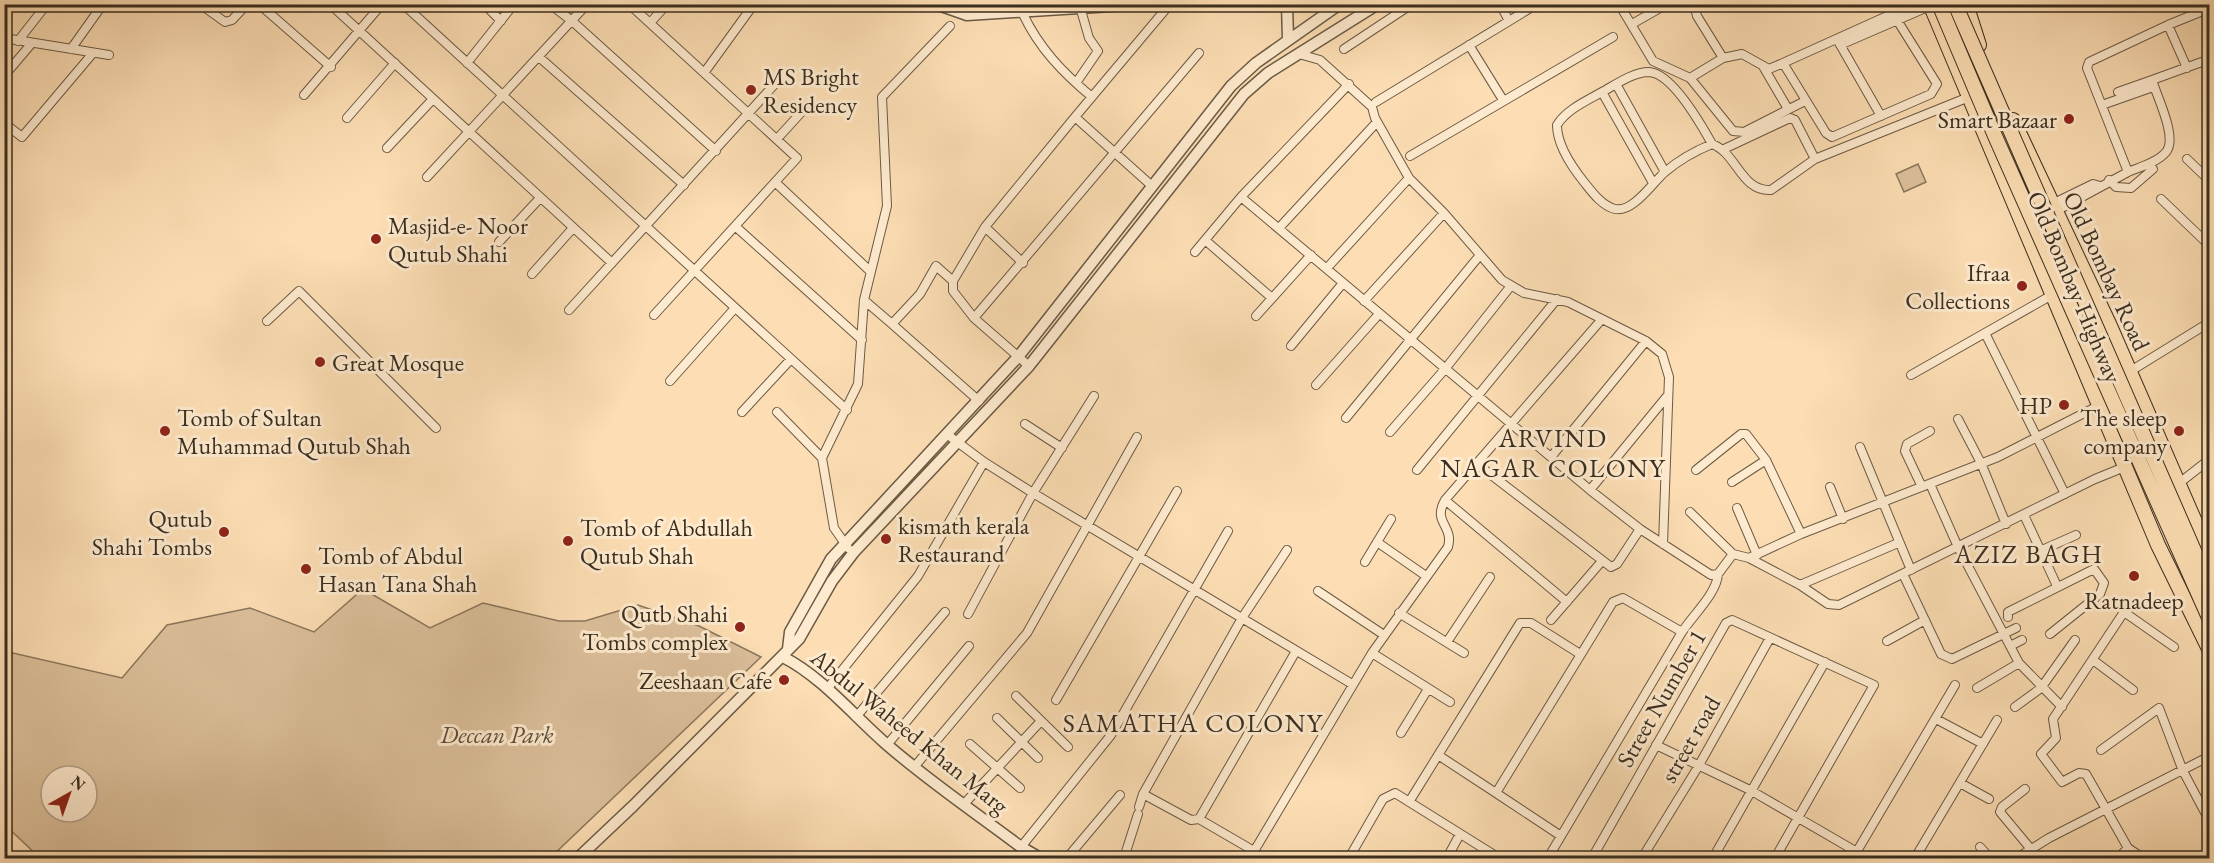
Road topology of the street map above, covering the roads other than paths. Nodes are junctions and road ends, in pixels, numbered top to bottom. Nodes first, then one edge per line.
1 (47, 4) edge
2 (103, 4) edge
3 (200, 4) edge
4 (247, 4) edge
5 (259, 4) edge
6 (330, 4) edge
7 (382, 4) edge
8 (403, 4) edge
9 (484, 4) edge
10 (514, 4) edge
11 (550, 4) edge
12 (587, 4) edge
13 (629, 4) edge
14 (667, 4) edge
15 (754, 4) edge
16 (1143, 4) edge
17 (1170, 4) edge
18 (1287, 4) edge
19 (1340, 4) edge
20 (1378, 4) edge
21 (1412, 4) edge
22 (1500, 4) edge
23 (1537, 4) edge
24 (1619, 4) edge
25 (1667, 4) edge
26 (1694, 4) edge
27 (1914, 4) edge
28 (1955, 4) edge
29 (1966, 4) edge
30 (940, 5) edge
31 (1933, 5) edge
32 (2210, 8) edge
33 (1081, 10) junction
34 (1014, 11) edge
35 (1897, 20) junction
36 (501, 21) junction
37 (572, 21) junction
38 (1509, 21) junction
39 (650, 24) junction
40 (1632, 24) junction
41 (2168, 25) junction
42 (950, 26) dead end
43 (360, 33) junction
44 (1612, 36) dead end
45 (4, 38) edge
46 (1288, 39) junction
47 (18, 41) junction
48 (1838, 41) junction
49 (32, 43) junction
50 (1469, 45) junction
51 (1344, 48) dead end
52 (71, 49) junction
53 (1980, 50) junction
54 (93, 53) junction
55 (1199, 53) dead end
56 (1299, 54) junction
57 (109, 56) dead end
58 (539, 57) junction
59 (1723, 58) junction
60 (2210, 60) edge
61 (395, 63) junction
62 (467, 63) junction
63 (1783, 63) junction
64 (1953, 63) junction
65 (331, 67) junction
66 (1764, 68) junction
67 (2187, 68) junction
68 (704, 73) junction
69 (4, 76) edge
70 (1690, 78) junction
71 (1076, 83) junction
72 (1349, 84) junction
73 (1616, 84) junction
74 (2153, 84) junction
75 (774, 85) dead end
76 (1602, 92) junction
77 (2118, 92) dead end
78 (304, 95) dead end
79 (503, 96) junction
80 (1092, 97) junction
81 (1970, 97) junction
82 (433, 99) junction
83 (1503, 100) junction
84 (1805, 100) junction
85 (1376, 102) dead end
86 (2102, 105) junction
87 (807, 106) dead end
88 (1788, 109) junction
89 (749, 114) junction
90 (1881, 116) junction
91 (1075, 117) junction
92 (346, 118) dead end
93 (1377, 122) junction
94 (4, 123) edge
95 (468, 131) junction
96 (777, 139) junction
97 (1712, 144) junction
98 (387, 148) dead end
99 (1724, 149) junction
100 (716, 151) junction
101 (1116, 154) junction
102 (1410, 156) dead end
103 (1815, 159) junction
104 (2187, 159) dead end
105 (2153, 169) dead end
106 (1665, 172) junction
107 (2128, 172) junction
108 (427, 177) dead end
109 (1409, 178) junction
110 (2109, 180) junction
111 (2210, 181) edge
112 (775, 182) junction
113 (1653, 183) junction
114 (684, 185) junction
115 (1152, 186) junction
116 (1241, 197) junction
117 (540, 198) junction
118 (2161, 199) dead end
119 (2054, 208) junction
120 (1444, 213) junction
121 (646, 226) junction
122 (735, 226) junction
123 (985, 227) junction
124 (1280, 227) junction
125 (573, 228) junction
126 (1205, 240) junction
127 (499, 242) dead end
128 (2210, 246) edge
129 (1195, 252) dead end
130 (1311, 255) junction
131 (1480, 255) junction
132 (612, 263) junction
133 (1023, 263) junction
134 (1327, 268) junction
135 (694, 270) junction
136 (870, 271) junction
137 (532, 274) dead end
138 (953, 281) junction
139 (1343, 283) junction
140 (1510, 287) junction
141 (2052, 295) junction
142 (1272, 298) junction
143 (1557, 299) junction
144 (864, 300) junction
145 (1364, 301) junction
146 (735, 308) junction
147 (569, 310) dead end
148 (1379, 314) junction
149 (654, 315) dead end
150 (1256, 316) dead end
151 (974, 318) junction
152 (1602, 319) junction
153 (267, 321) dead end
154 (2210, 322) edge
155 (892, 324) junction
156 (1985, 333) junction
157 (862, 340) junction
158 (1410, 341) junction
159 (1646, 341) junction
160 (1291, 346) dead end
161 (1018, 357) junction
162 (791, 358) junction
163 (1029, 366) junction
164 (1445, 369) junction
165 (2129, 372) junction
166 (1911, 375) dead end
167 (670, 381) dead end
168 (1316, 385) dead end
169 (1668, 395) junction
170 (1094, 396) dead end
171 (1478, 397) junction
172 (979, 401) junction
173 (2100, 405) junction
174 (847, 410) junction
175 (742, 411) dead end
176 (777, 412) dead end
177 (1346, 418) dead end
178 (1958, 418) dead end
179 (1025, 424) dead end
180 (1512, 425) junction
181 (436, 428) dead end
182 (1930, 431) dead end
183 (1390, 432) dead end
184 (948, 435) junction
185 (1137, 437) dead end
186 (2037, 439) junction
187 (957, 442) junction
188 (1860, 447) dead end
189 (1062, 448) junction
190 (1551, 457) junction
191 (822, 458) junction
192 (2210, 459) edge
193 (1766, 460) junction
194 (984, 462) junction
195 (1981, 463) junction
196 (1477, 464) junction
197 (2127, 466) junction
198 (1417, 470) dead end
199 (1696, 470) dead end
200 (1732, 482) dead end
201 (2178, 484) junction
202 (1926, 485) junction
203 (1830, 487) dead end
204 (1590, 490) junction
205 (1177, 491) dead end
206 (1033, 493) junction
207 (2065, 494) junction
208 (1445, 500) junction
209 (1881, 503) junction
210 (1737, 508) dead end
211 (1690, 512) dead end
212 (2024, 514) junction
213 (1391, 519) dead end
214 (1843, 519) junction
215 (2006, 524) junction
216 (1087, 526) junction
217 (1640, 529) junction
218 (1228, 531) dead end
219 (1801, 534) junction
220 (2076, 535) dead end
221 (1377, 542) junction
222 (843, 543) junction
223 (1899, 543) junction
224 (1663, 544) junction
225 (1958, 548) junction
226 (1287, 550) dead end
227 (2042, 550) junction
228 (854, 552) junction
229 (1733, 554) junction
230 (1753, 556) junction
231 (2210, 556) edge
232 (1139, 558) junction
233 (1602, 561) junction
234 (1365, 562) dead end
235 (1907, 572) junction
236 (1718, 574) junction
237 (1426, 576) junction
238 (1490, 577) dead end
239 (1800, 585) junction
240 (2057, 586) junction
241 (2210, 587) edge
242 (1194, 589) junction
243 (1318, 591) dead end
244 (1567, 602) junction
245 (945, 612) dead end
246 (1399, 613) junction
247 (968, 615) dead end
248 (1242, 618) junction
249 (1551, 620) dead end
250 (1925, 620) junction
251 (2210, 620) edge
252 (1998, 623) junction
253 (2016, 628) dead end
254 (1682, 632) junction
255 (2003, 634) junction
256 (2050, 634) dead end
257 (1384, 635) junction
258 (1770, 638) junction
259 (2022, 640) dead end
260 (2075, 640) dead end
261 (1887, 641) dead end
262 (1447, 642) junction
263 (969, 646) dead end
264 (2010, 646) junction
265 (2174, 647) dead end
266 (1296, 651) junction
267 (2210, 651) edge
268 (785, 653) junction
269 (1372, 653) junction
270 (1464, 653) dead end
271 (1581, 654) junction
272 (2093, 660) junction
273 (1826, 662) junction
274 (2019, 663) junction
275 (1352, 684) junction
276 (1955, 685) dead end
277 (1977, 688) dead end
278 (2041, 688) junction
279 (827, 689) junction
280 (1428, 689) junction
281 (2133, 690) dead end
282 (1016, 696) dead end
283 (1056, 700) dead end
284 (1450, 702) dead end
285 (2015, 707) dead end
286 (2062, 707) junction
287 (856, 717) junction
288 (997, 718) dead end
289 (1936, 718) junction
290 (1997, 720) dead end
291 (1041, 721) junction
292 (1401, 733) dead end
293 (1021, 742) junction
294 (970, 744) dead end
295 (1983, 744) junction
296 (887, 745) junction
297 (1656, 745) junction
298 (1068, 747) dead end
299 (2101, 750) dead end
300 (1438, 754) junction
301 (2210, 756) edge
302 (1038, 758) dead end
303 (915, 766) junction
304 (996, 767) junction
305 (1698, 767) junction
306 (2183, 771) junction
307 (1960, 783) junction
308 (1020, 788) dead end
309 (2025, 789) dead end
310 (1750, 790) junction
311 (1496, 793) junction
312 (1143, 794) junction
313 (1120, 795) dead end
314 (1989, 799) dead end
315 (1408, 802) junction
316 (964, 804) junction
317 (2106, 807) junction
318 (1798, 818) junction
319 (1199, 819) junction
320 (2210, 822) edge
321 (1460, 834) junction
322 (1561, 836) junction
323 (1021, 847) junction
324 (1980, 847) dead end
325 (2030, 848) junction
326 (2128, 848) junction
327 (2210, 854) edge
328 (1252, 855) edge
329 (1855, 855) edge
330 (578, 858) edge
331 (1040, 858) edge
332 (1067, 858) edge
333 (1124, 858) edge
334 (1348, 858) edge
335 (1447, 858) edge
336 (1498, 858) edge
337 (1548, 858) edge
338 (1592, 858) edge
339 (1642, 858) edge
340 (1713, 858) edge
341 (1775, 858) edge
342 (1915, 858) edge
343 (1990, 858) edge
344 (2017, 858) edge
345 (2118, 858) edge
346 (2143, 858) edge
347 (2201, 858) edge

1 - 47 street
2 - 52 street
3 - 4 street
5 - 65 street
6 - 43 street
7 - 43 street
8 - 62 street
9 - 36 street
10 - 36 street
11 - 37 street
12 - 37 street
13 - 39 street
14 - 39 street
15 - 68 street
16 - 33 street
17 - 80 street
18 - 46 street
19 - 46 street
20 - 56 street
21 - 51 street
22 - 38 street
23 - 38 street
24 - 40 street
25 - 40 street
26 - 59 street
27 - 48 street
28 - 241 main road, bridge
29 - 53 main road, Old Bombay Road
30 - 34 street
31 - 35 street
31 - 64 main road, Old Bombay Highway
31 - 251 main road, bridge
32 - 41 street
33 - 34 street
33 - 71 street
34 - 71 street
35 - 48 street
35 - 90 street
36 - 62 street
37 - 58 street
37 - 100 street
38 - 50 street
39 - 68 street
40 - 70 street
41 - 67 street
41 - 86 street
42 - 136 street
43 - 61 street
43 - 65 street
44 - 83 street
45 - 47 street
46 - 56 street
46 - 115 street
47 - 49 street
48 - 63 street
48 - 90 street
49 - 52 street
49 - 69 street
50 - 83 street
50 - 85 street
52 - 54 street
53 - 64 main road
53 - 119 main road, Old Bombay Road
54 - 57 street
54 - 94 street
55 - 101 street
56 - 72 street
56 - 163 street
58 - 79 street
58 - 114 street
59 - 66 street
59 - 70 street
60 - 67 street
61 - 82 street
61 - 92 street
62 - 79 street
63 - 66 street
63 - 84 street
64 - 81 main road, Old Bombay Highway
65 - 78 street
66 - 88 street
67 - 74 street
68 - 89 street
70 - 88 street
71 - 80 street
72 - 93 street
72 - 116 street
73 - 76 street
73 - 97 street
73 - 106 street
74 - 77 street
74 - 86 street
74 - 107 street
75 - 89 street
76 - 113 street
76 - 113 street
79 - 95 street
79 - 121 street
80 - 91 street
81 - 103 street
81 - 141 main road, Old Bombay Highway
82 - 95 street
82 - 98 street
83 - 102 street
84 - 88 street
84 - 90 street
86 - 107 street
87 - 96 street
89 - 96 street
89 - 100 street
91 - 101 street
91 - 123 street
93 - 109 street
93 - 124 street
95 - 108 street
95 - 117 street
96 - 112 street
97 - 99 street
97 - 106 street
99 - 103 street
99 - 103 street
100 - 114 street
101 - 115 street
101 - 133 street
104 - 111 street
105 - 110 street
106 - 113 street
107 - 110 street
109 - 120 street
109 - 134 street
110 - 119 street
112 - 122 street
112 - 136 street
114 - 121 street
115 - 161 street
116 - 124 street
116 - 126 street
117 - 125 street
117 - 127 street
118 - 128 street
119 - 165 main road, Old Bombay Road
120 - 131 street
120 - 145 street
121 - 132 street
121 - 135 street
122 - 135 street
122 - 157 street
123 - 133 street
123 - 138 street
124 - 130 street
125 - 132 street
125 - 137 street
126 - 129 street
126 - 142 street
130 - 134 street
130 - 142 street
131 - 140 street
131 - 158 street
132 - 147 street
133 - 151 street
134 - 139 street
135 - 146 street
135 - 149 street
136 - 144 street
138 - 151 street
138 - 155 street
139 - 145 street
139 - 160 street
140 - 143 street
140 - 164 street
141 - 156 street
141 - 173 main road, Old Bombay Highway
142 - 150 street
143 - 152 street
143 - 171 street
144 - 155 street
144 - 157 street
145 - 148 street
146 - 162 street
146 - 167 street
148 - 158 street
148 - 168 street
151 - 161 street
152 - 159 street
152 - 180 street
153 - 181 street
154 - 165 street
155 - 172 street
156 - 166 street
156 - 186 street
157 - 174 street
158 - 164 street
158 - 177 street
159 - 169 street
159 - 190 street
161 - 163 street
161 - 172 street
162 - 174 street
162 - 175 street
163 - 187 street
164 - 171 street
164 - 183 street
165 - 201 main road, Old Bombay Road
169 - 204 street
169 - 224 street
170 - 189 street
171 - 180 street
171 - 198 street
172 - 184 street
173 - 186 street
173 - 197 main road, Old Bombay Highway
174 - 191 street
176 - 191 street
178 - 195 street
179 - 189 street
180 - 190 street
180 - 196 street
182 - 202 street
184 - 187 street
184 - 222 street
185 - 216 street
186 - 195 street
186 - 207 street
187 - 194 street
187 - 228 street
188 - 209 street
189 - 206 street
190 - 204 street
191 - 222 street
192 - 201 street
193 - 199 street
193 - 200 street
193 - 219 street
194 - 206 street
194 - 279 street
195 - 202 street
195 - 215 street
196 - 208 street
196 - 233 street
197 - 207 street
197 - 267 main road, Old Bombay Highway
201 - 231 main road, Old Bombay Road
202 - 209 street
202 - 225 street
203 - 214 street
204 - 217 street
205 - 232 street
206 - 216 street
206 - 247 street
207 - 212 street
208 - 237 street
208 - 244 street
209 - 214 street
209 - 223 street
210 - 230 street
211 - 229 street
212 - 215 street
212 - 227 street
213 - 221 street
214 - 219 street
215 - 225 street
216 - 232 street
216 - 303 street
217 - 224 street
217 - 233 street
218 - 242 street
219 - 230 street
220 - 227 street
221 - 234 street
221 - 237 street
222 - 228 street
222 - 268 street
223 - 235 street
223 - 239 street
224 - 236 street
225 - 235 street
225 - 252 street
226 - 248 street
227 - 240 street
228 - 268 street
229 - 230 street
229 - 236 street
230 - 239 street
232 - 242 street
232 - 283 street
233 - 244 street
235 - 239 street
235 - 250 street
236 - 254 street
237 - 246 street
238 - 262 street
240 - 252 street
240 - 256 street
242 - 248 street
242 - 323 street
243 - 257 street
244 - 249 street
245 - 287 street
246 - 257 street
246 - 262 street
248 - 266 street
248 - 312 street
250 - 255 street
250 - 261 street
252 - 255 street
253 - 255 street
254 - 271 street
254 - 322 street
255 - 264 street
257 - 269 street
258 - 273 street, Street Number 1
258 - 297 street, Street Number 1
258 - 305 street, street road
259 - 264 street
260 - 278 street
262 - 270 street
263 - 296 street
264 - 274 street
265 - 272 street
266 - 275 street
266 - 319 street
268 - 279 street, Abdul Waheed Khan Marg
268 - 330 street
269 - 275 street
269 - 280 street
271 - 300 street
271 - 311 street
272 - 281 street
272 - 286 street
273 - 310 street
273 - 318 street, Street Number 1
274 - 277 street
274 - 278 street
275 - 328 street
276 - 289 street
278 - 285 street
278 - 286 street
279 - 287 street, Abdul Waheed Khan Marg
280 - 284 street
280 - 292 street
282 - 291 street
286 - 317 street
287 - 296 street, Abdul Waheed Khan Marg
288 - 293 street
289 - 295 street
289 - 329 street
290 - 295 street
291 - 293 street
291 - 298 street
293 - 302 street
293 - 304 street
294 - 304 street
295 - 307 street
296 - 303 street, Abdul Waheed Khan Marg
297 - 305 street
297 - 338 street, Street Number 1
299 - 306 street
300 - 311 street
300 - 315 street
301 - 306 street
303 - 316 street, Abdul Waheed Khan Marg
304 - 308 street
304 - 316 street
305 - 310 street
305 - 339 street, street road
306 - 317 street
306 - 320 street
307 - 314 street
307 - 342 street
309 - 325 street
310 - 318 street
310 - 340 street
311 - 322 street
312 - 319 street
312 - 333 street
313 - 332 street
315 - 321 street
315 - 334 street
316 - 323 street, Abdul Waheed Khan Marg
317 - 325 street
317 - 326 street
318 - 329 street
318 - 341 street, Street Number 1
319 - 328 street
321 - 335 street
321 - 336 street
322 - 337 street
323 - 331 street, Abdul Waheed Khan Marg
324 - 343 street
325 - 344 street
326 - 345 street
326 - 346 street
327 - 347 street

